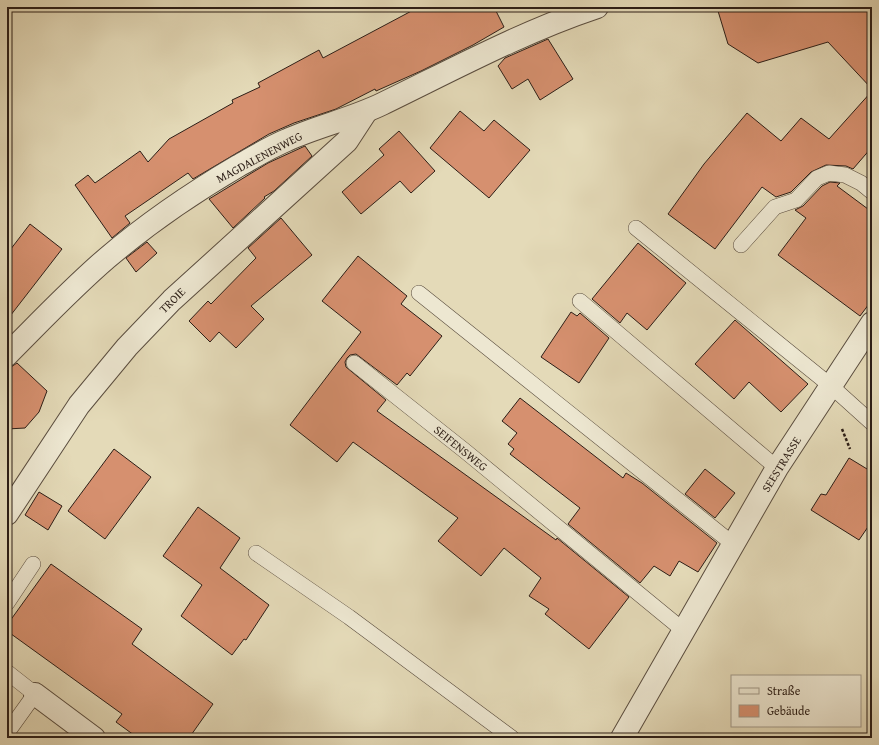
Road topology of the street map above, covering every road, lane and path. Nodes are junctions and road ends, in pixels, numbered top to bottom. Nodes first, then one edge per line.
1 (597, 7) edge
2 (366, 112) junction
3 (872, 192) edge
4 (636, 228) dead end
5 (741, 245) dead end
6 (419, 293) dead end
7 (580, 301) dead end
8 (872, 324) edge
9 (7, 355) edge
10 (354, 363) dead end
11 (831, 386) junction
12 (872, 423) edge
13 (777, 468) junction
14 (7, 514) edge
15 (733, 544) junction
16 (256, 552) dead end
17 (33, 564) dead end
18 (7, 603) edge
19 (683, 630) junction
20 (7, 672) edge
21 (35, 694) junction
22 (7, 733) edge
23 (94, 738) edge
24 (512, 738) edge
25 (622, 738) edge

1 - 2 street, MAGDALENENWEG
2 - 9 street, MAGDALENENWEG
2 - 14 street, TROIE
3 - 5 lane
4 - 11 lane
6 - 15 lane
7 - 13 lane
8 - 11 street, SEESTRASSE
10 - 19 lane, SEIFENSWEG
11 - 12 lane
11 - 13 street, SEESTRASSE
13 - 15 street, SEESTRASSE
15 - 19 street, SEESTRASSE
16 - 24 lane
17 - 18 lane
19 - 25 street, SEESTRASSE
20 - 21 lane
21 - 22 lane
21 - 23 street

